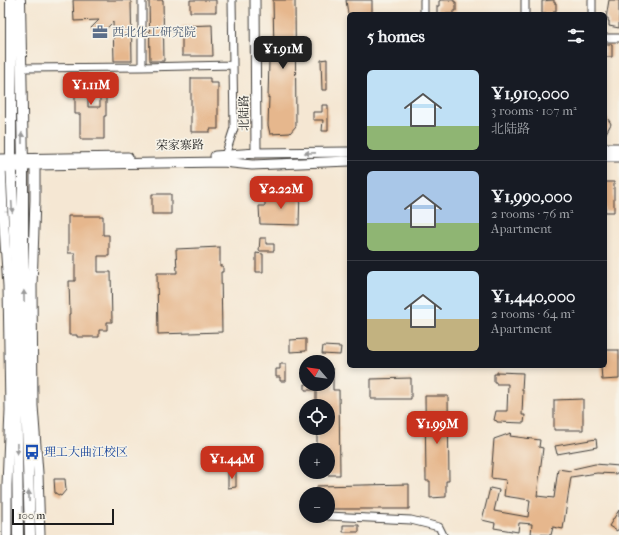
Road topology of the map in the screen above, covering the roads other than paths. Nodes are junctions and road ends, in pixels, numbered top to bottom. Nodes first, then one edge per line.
1 (12, 0) edge
2 (20, 0) edge
3 (142, 0) edge
4 (232, 0) edge
5 (255, 0) edge
6 (424, 0) edge
7 (525, 0) edge
8 (592, 0) edge
9 (424, 12) edge
10 (525, 12) edge
11 (592, 12) edge
12 (607, 38) edge
13 (619, 38) edge
14 (233, 66) junction
15 (142, 67) junction
16 (22, 68) junction
17 (607, 148) edge
18 (619, 148) edge
19 (347, 152) edge
20 (256, 153) junction
21 (225, 156) junction
22 (607, 157) edge
23 (619, 157) edge
24 (347, 161) edge
25 (23, 163) junction
26 (5, 164) edge
27 (35, 165) junction
28 (335, 516) edge
29 (7, 535) edge
30 (18, 535) edge
31 (30, 535) edge
32 (40, 535) edge
33 (443, 535) edge

1 - 26 main road
2 - 16 main road
3 - 15 street
4 - 14 street
5 - 20 street, 北陆路
6 - 9 street
7 - 10 street
8 - 11 street
12 - 13 street
14 - 15 street
14 - 21 street
15 - 16 street
25 -> 16 main road
17 - 18 street
19 -> 20 street, 荣家寨路
20 - 21 street, 荣家寨路
21 - 25 street, 荣家寨路
22 - 23 street
24 - 27 street, 荣家寨路
25 - 26 street, 荣家寨路
25 - 27 street, 荣家寨路
31 -> 25 main road
26 - 29 street
26 -> 30 main road
27 - 32 street
28 - 33 street

